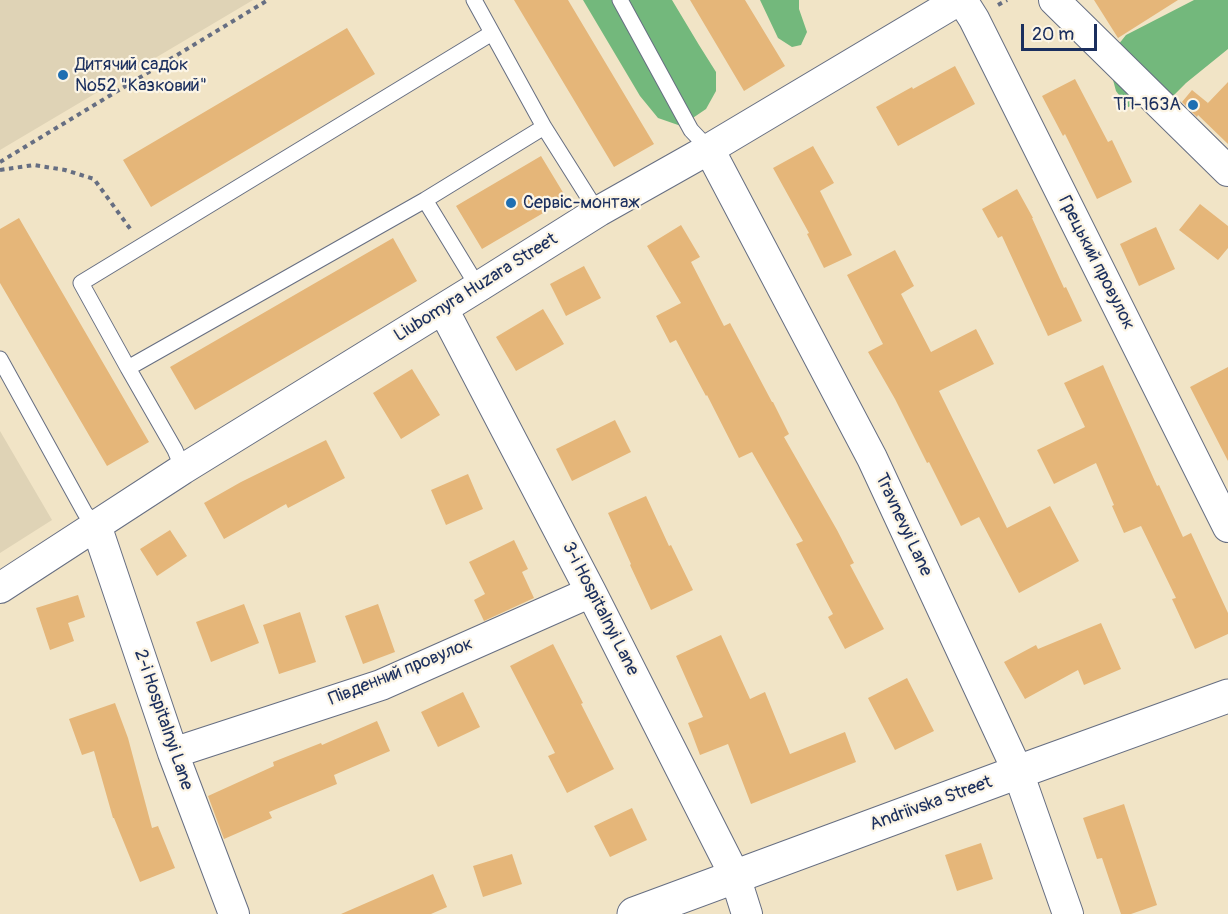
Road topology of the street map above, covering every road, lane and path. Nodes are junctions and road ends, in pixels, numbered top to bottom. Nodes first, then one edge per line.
1 (268, 0) edge
2 (474, 0) edge
3 (620, 0) edge
4 (961, 0) edge
5 (1054, 0) edge
6 (492, 33) junction
7 (544, 127) junction
8 (709, 149) junction
9 (0, 162) edge
10 (0, 170) edge
11 (1228, 171) edge
12 (425, 200) junction
13 (598, 211) junction
14 (142, 246) junction
15 (478, 287) junction
16 (443, 309) junction
17 (0, 359) edge
18 (128, 368) junction
19 (183, 469) junction
20 (96, 525) junction
21 (1228, 527) edge
22 (0, 588) edge
23 (591, 592) junction
24 (1228, 696) edge
25 (173, 753) junction
26 (1018, 772) junction
27 (735, 876) junction
28 (234, 914) edge
29 (634, 914) edge
30 (747, 914) edge
31 (1068, 914) edge

1 - 9 path
2 - 6 lane
3 - 8 lane
4 - 8 street, Liubomyra Huzara Street
4 - 21 street, Грецький провулок
5 - 11 street
6 - 7 lane
6 - 14 lane
7 - 12 lane
7 - 13 lane
8 - 13 street, Liubomyra Huzara Street
8 - 26 street, Travnevyi Lane
10 - 14 path
12 - 15 lane
12 - 18 lane
13 - 15 street, Liubomyra Huzara Street
14 - 18 lane
15 - 16 street, Liubomyra Huzara Street
16 - 19 street, Liubomyra Huzara Street
16 - 23 street, 3-i Hospitalnyi Lane
17 - 20 lane
18 - 19 lane
19 - 20 street, Liubomyra Huzara Street
20 - 22 street, Liubomyra Huzara Street
20 - 25 street, 2-i Hospitalnyi Lane
23 - 25 street, Південний провулок
23 - 27 street, 3-i Hospitalnyi Lane
24 - 26 street, Andriivska Street
25 - 28 street, 2-i Hospitalnyi Lane
26 - 27 street, Andriivska Street
26 - 31 street, Travnevyi Lane
27 - 29 street, Andriivska Street
27 - 30 street, 3-i Hospitalnyi Lane

